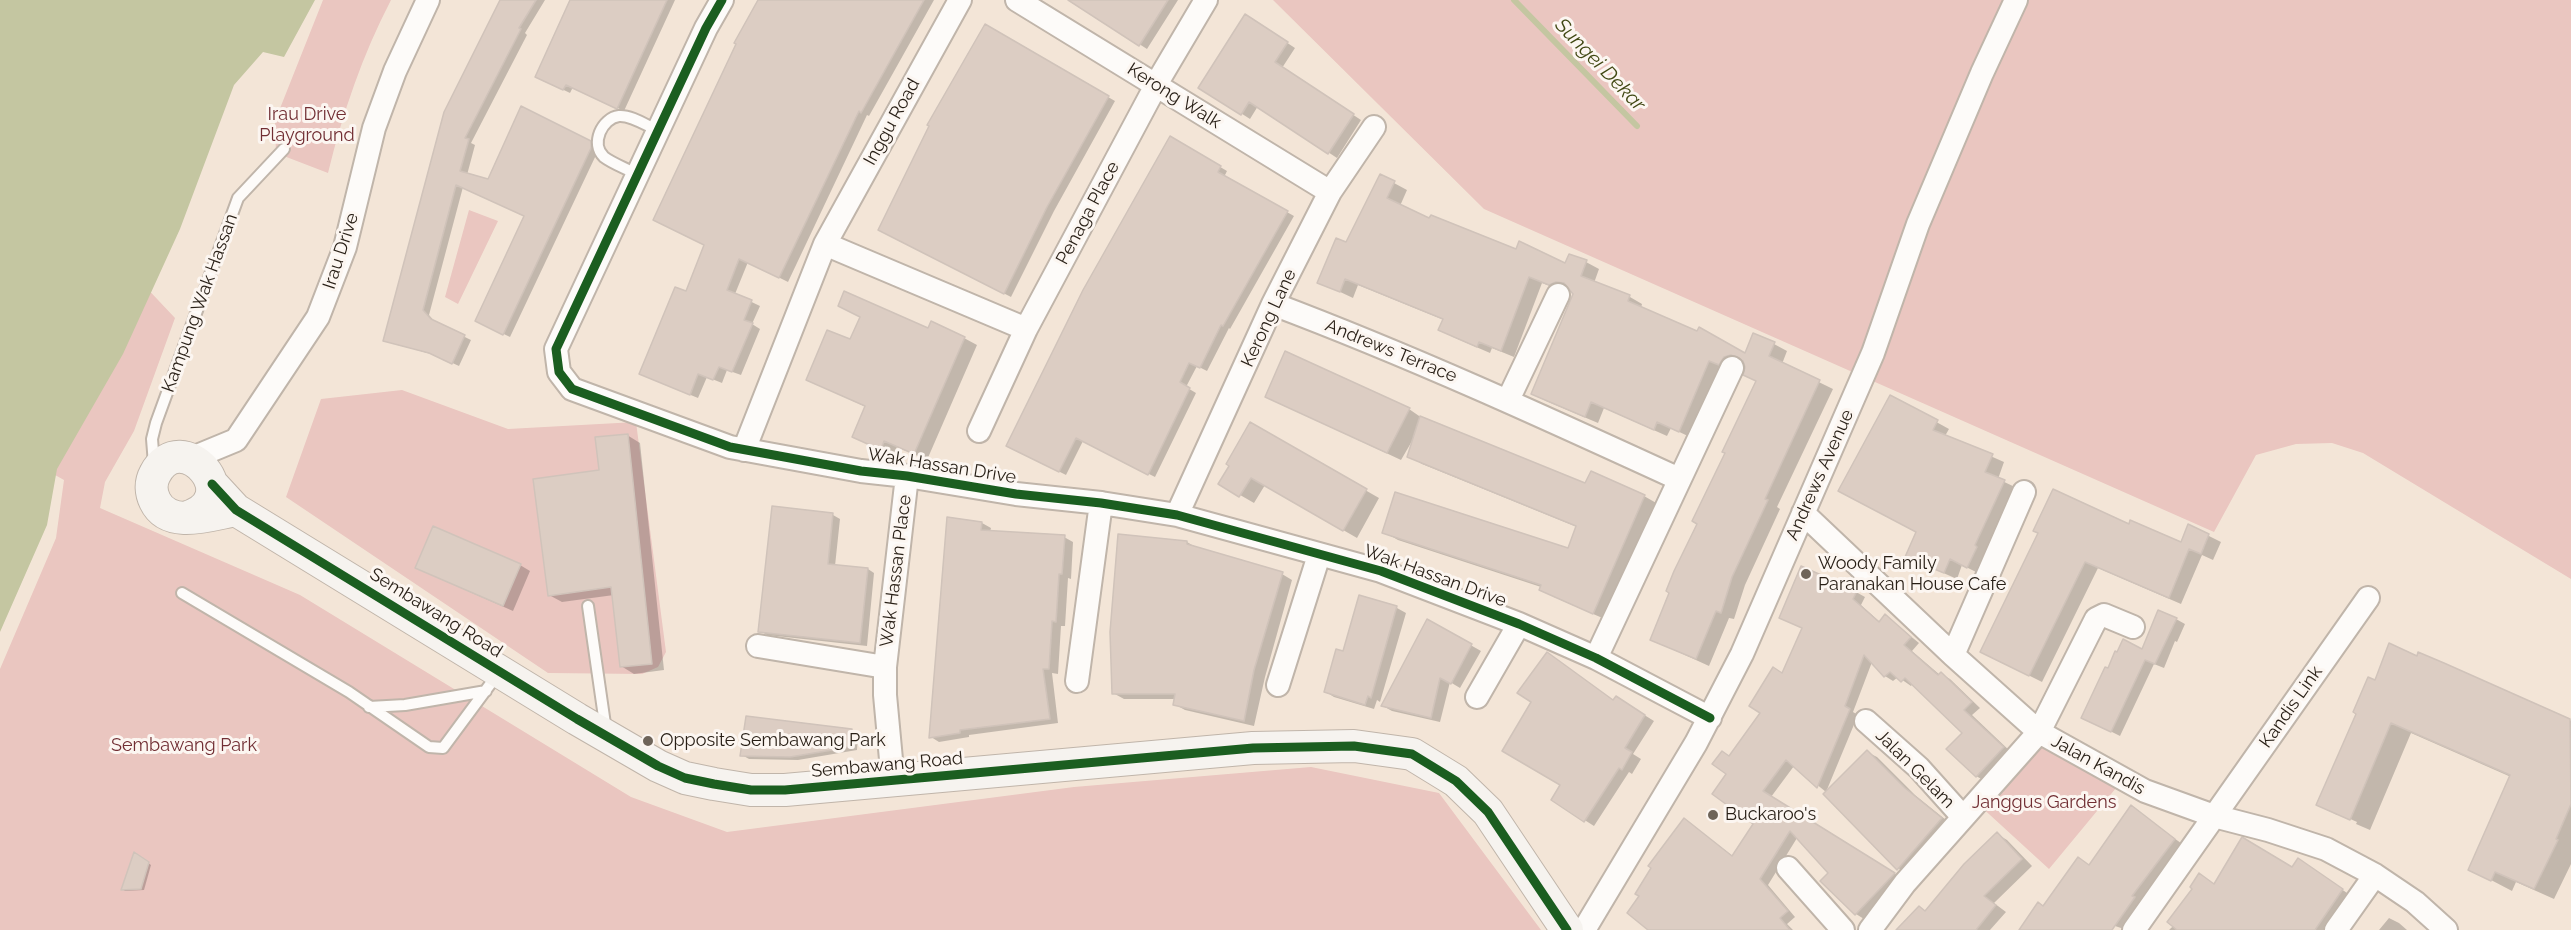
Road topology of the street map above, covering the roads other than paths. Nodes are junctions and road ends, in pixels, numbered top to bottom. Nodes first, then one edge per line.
1 (428, 0) edge
2 (722, 0) edge
3 (960, 0) edge
4 (1017, 0) edge
5 (1206, 0) edge
6 (2016, 0) edge
7 (1156, 85) junction
8 (1374, 127) dead end
9 (658, 131) junction
10 (284, 149) dead end
11 (638, 175) junction
12 (1330, 192) junction
13 (825, 244) junction
14 (1558, 295) dead end
15 (1273, 304) junction
16 (1026, 329) junction
17 (1732, 368) dead end
18 (1508, 400) junction
19 (979, 431) dead end
20 (744, 450) junction
21 (190, 459) junction
22 (155, 474) junction
23 (907, 476) junction
24 (1679, 479) junction
25 (212, 484) junction
26 (2024, 492) dead end
27 (1101, 503) junction
28 (236, 510) junction
29 (1803, 513) junction
30 (1177, 515) junction
31 (185, 518) junction
32 (1320, 555) junction
33 (182, 593) dead end
34 (2368, 598) dead end
35 (588, 606) dead end
36 (1519, 624) junction
37 (2133, 627) dead end
38 (758, 646) dead end
39 (1953, 655) junction
40 (1596, 658) junction
41 (885, 667) junction
42 (493, 681) junction
43 (1077, 681) dead end
44 (1278, 686) dead end
45 (1477, 696) dead end
46 (369, 707) junction
47 (1710, 718) junction
48 (1866, 721) dead end
49 (2039, 732) junction
50 (608, 737) junction
51 (893, 781) junction
52 (2214, 816) junction
53 (1963, 817) junction
54 (1788, 868) dead end
55 (2375, 875) junction
56 (1567, 930) edge
57 (1584, 930) edge
58 (1843, 930) edge
59 (1870, 930) edge
60 (2134, 930) edge
61 (2336, 930) edge
62 (2446, 930) edge

1 - 21 street, Irau Drive
2 - 9 street, Wak Hassan Drive
3 - 13 street, Inggu Road
4 - 7 street, Kerong Walk
5 - 7 street, Penaga Place
6 - 29 street, Andrews Avenue
7 - 12 street, Kerong Walk
7 - 16 street, Penaga Place
8 - 12 street, Kerong Lane
9 - 11 street, Wak Hassan Drive
9 - 11 lane
10 - 22 lane, Kampung Wak Hassan
11 - 20 street, Wak Hassan Drive
12 - 15 street, Kerong Lane
13 - 16 street
13 - 20 street, Inggu Road
14 - 18 street
15 - 18 street, Andrews Terrace
15 - 30 street, Kerong Lane
16 - 19 street, Penaga Place
17 - 24 street
18 - 24 street, Andrews Terrace
20 - 23 street, Wak Hassan Drive
21 - 22 street
21 - 25 street, Sembawang Road
22 - 31 street
23 - 27 street, Wak Hassan Drive
23 - 41 street, Wak Hassan Place
24 - 40 street
25 - 28 street, Sembawang Road
25 - 31 street
26 - 39 street
27 - 30 street, Wak Hassan Drive
27 - 43 street
28 - 31 street
28 - 42 street, Sembawang Road
29 - 39 street, Jalan Kandis
29 - 47 street, Andrews Avenue
30 - 32 street, Wak Hassan Drive
32 - 36 street, Wak Hassan Drive
32 - 44 street
33 - 46 lane
34 - 52 street, Kandis Link
35 - 50 lane
36 - 40 street, Wak Hassan Drive
36 - 45 street, Wak Hassan Drive
37 - 49 street
38 - 41 street, Wak Hassan Place
39 - 49 street, Jalan Kandis
40 - 47 street, Wak Hassan Drive
41 - 51 street, Wak Hassan Place
42 - 46 lane
42 - 46 lane
42 - 50 street, Sembawang Road
47 - 57 street, Andrews Avenue
48 - 53 street, Jalan Gelam
49 - 52 street, Jalan Kandis
49 - 53 street
50 - 51 street, Sembawang Road
51 - 56 street, Sembawang Road
52 - 55 street, Jalan Kandis
52 - 60 street, Kandis Link
53 - 59 street
54 - 58 street
55 - 61 street
55 - 62 street, Jalan Kandis

